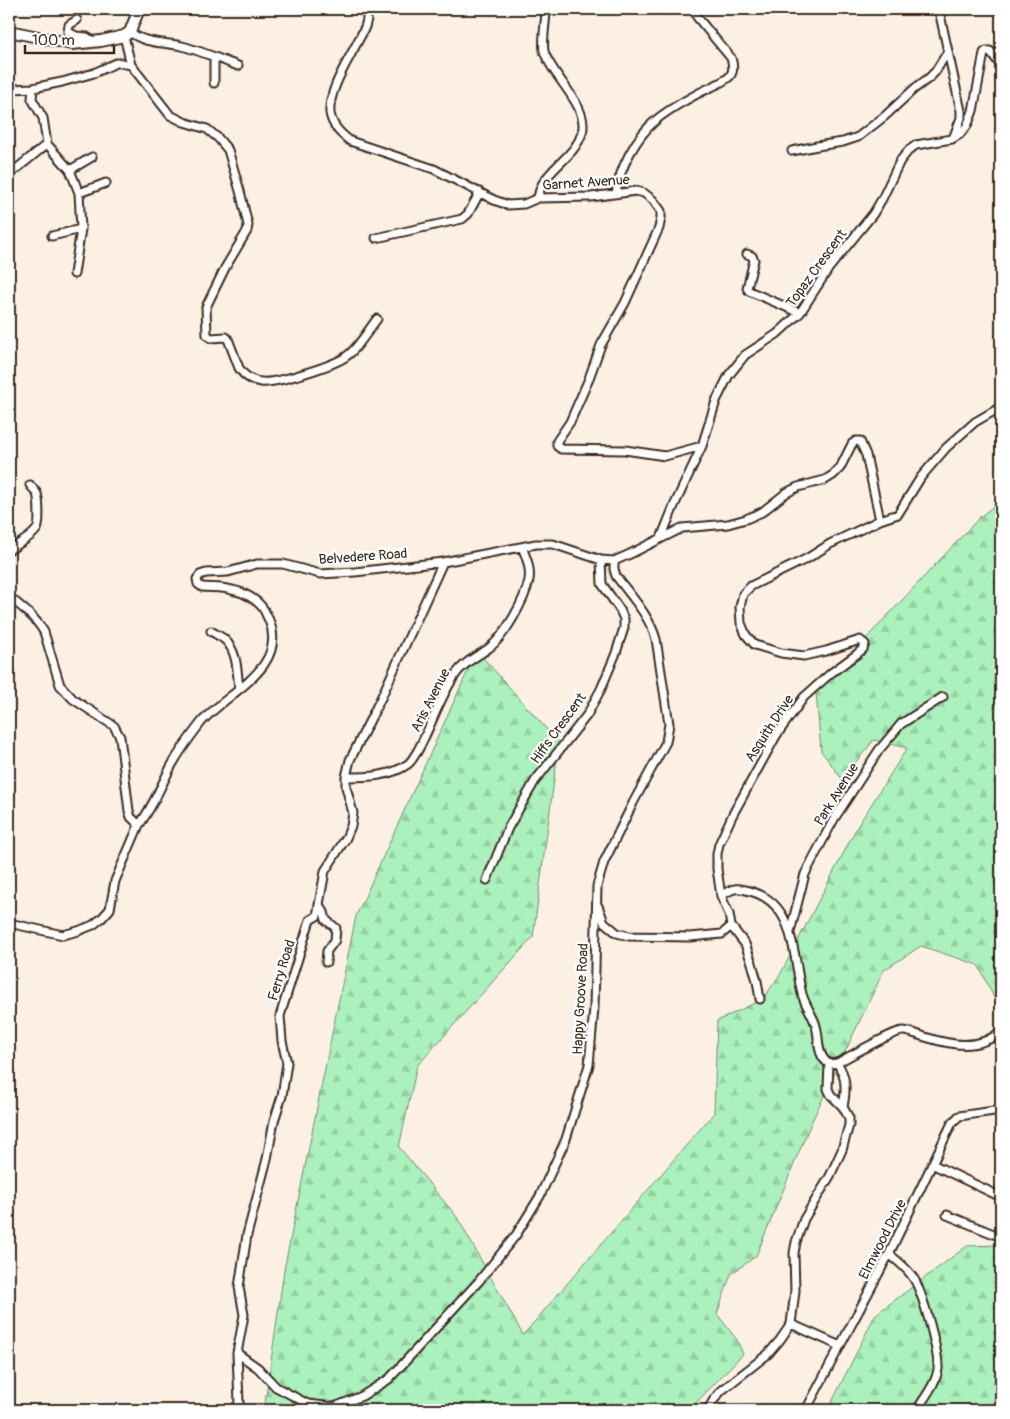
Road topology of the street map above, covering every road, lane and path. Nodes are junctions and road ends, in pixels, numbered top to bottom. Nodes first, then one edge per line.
1 (140, 9) edge
2 (366, 9) edge
3 (546, 9) edge
4 (694, 9) edge
5 (937, 9) edge
6 (77, 20) dead end
7 (9, 31) edge
8 (127, 34) junction
9 (94, 42) junction
10 (947, 53) junction
11 (214, 58) junction
12 (131, 65) junction
13 (238, 66) dead end
14 (1001, 66) edge
15 (214, 83) dead end
16 (33, 88) junction
17 (14, 89) dead end
18 (952, 139) junction
19 (47, 144) junction
20 (792, 151) dead end
21 (92, 157) dead end
22 (70, 170) junction
23 (10, 172) edge
24 (106, 183) dead end
25 (480, 192) junction
26 (79, 193) junction
27 (616, 193) junction
28 (538, 198) junction
29 (81, 229) junction
30 (52, 236) dead end
31 (376, 238) dead end
32 (747, 254) dead end
33 (74, 274) dead end
34 (800, 313) junction
35 (377, 319) dead end
36 (1001, 407) edge
37 (702, 446) junction
38 (30, 485) dead end
39 (880, 520) junction
40 (661, 538) junction
41 (522, 547) junction
42 (9, 550) edge
43 (601, 560) junction
44 (614, 561) junction
45 (443, 562) junction
46 (9, 598) edge
47 (211, 631) dead end
48 (239, 689) junction
49 (943, 697) dead end
50 (346, 777) junction
51 (139, 825) junction
52 (487, 880) dead end
53 (721, 896) junction
54 (597, 904) junction
55 (319, 905) junction
56 (9, 923) edge
57 (731, 926) junction
58 (790, 932) junction
59 (326, 962) dead end
60 (760, 1000) dead end
61 (1001, 1031) edge
62 (829, 1064) junction
63 (837, 1064) junction
64 (843, 1106) junction
65 (1001, 1110) edge
66 (932, 1164) junction
67 (1001, 1197) edge
68 (947, 1215) dead end
69 (1001, 1237) edge
70 (889, 1254) junction
71 (791, 1324) junction
72 (840, 1346) junction
73 (237, 1353) junction
74 (234, 1410) edge
75 (708, 1410) edge
76 (806, 1410) edge
77 (917, 1410) edge

1 - 8 main road
2 - 25 street, Garnet Avenue
3 - 28 street
4 - 27 street
5 - 10 street
6 - 9 street
7 - 9 main road
8 - 9 main road
8 - 11 street
8 - 12 street
10 - 18 street
10 - 20 street
11 - 13 street
11 - 15 street
12 - 16 street
12 - 35 street
14 - 18 street
16 - 17 street
16 - 19 street
18 - 34 street, Topaz Crescent
19 - 22 street
19 - 23 street
21 - 22 street
22 - 26 street
24 - 26 street
25 - 28 street, Garnet Avenue
25 - 31 street
26 - 29 street
27 - 28 street, Garnet Avenue
27 - 37 street, Garnet Avenue
29 - 30 street
29 - 33 street
32 - 34 street
34 - 37 street, Topaz Crescent
36 - 39 street
37 - 40 street, Topaz Crescent
38 - 42 street
39 - 40 street, Belvedere Road
39 - 53 street, Asquith Drive
40 - 44 street, Belvedere Road
41 - 43 street, Belvedere Road
41 - 45 street, Belvedere Road
41 - 50 street, Aris Avenue
43 - 44 street, Belvedere Road
43 - 52 street, Hiffs Crescent
44 - 54 street, Happy Groove Road
45 - 48 street, Belvedere Road
45 - 50 street, Ferry Road
46 - 51 street
47 - 48 street
48 - 51 street, Belvedere Road
49 - 58 street, Park Avenue
50 - 55 street, Ferry Road
51 - 56 street, Belvedere Road
53 - 57 street, Asquith Drive
53 - 58 street
54 - 57 street
54 - 73 street, Happy Groove Road
55 - 59 street
55 - 73 street, Ferry Road
57 - 60 street, Asquith Drive
58 - 62 street
61 - 63 street
62 - 63 street
62 - 64 street
63 - 64 street
64 - 71 street
65 - 66 street, Elmwood Drive
66 - 67 street
66 - 70 street, Elmwood Drive
68 - 69 street
70 - 72 street, Elmwood Drive
70 - 77 street
71 - 72 street
71 - 75 street
72 - 76 street, Elmwood Drive
73 - 74 street, Ferry Road

